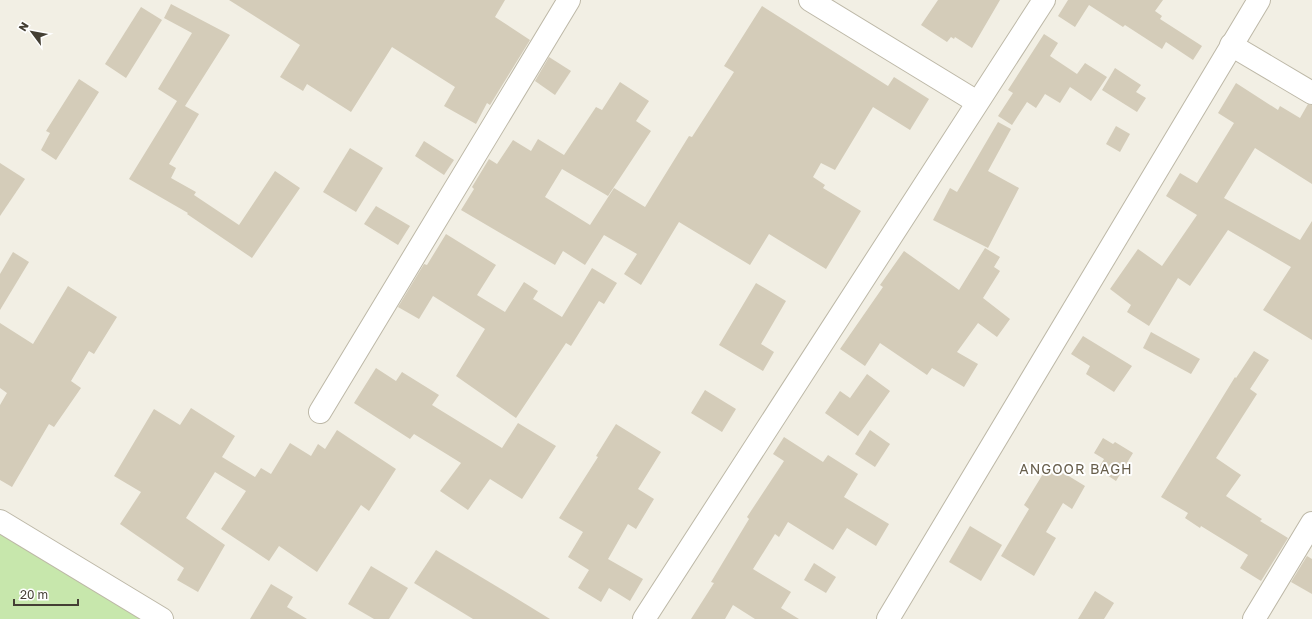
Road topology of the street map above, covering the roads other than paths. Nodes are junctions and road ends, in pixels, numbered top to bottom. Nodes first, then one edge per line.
1 (569, 0) edge
2 (810, 0) edge
3 (1044, 0) edge
4 (1259, 0) edge
5 (1230, 45) junction
6 (1312, 93) edge
7 (977, 102) junction
8 (320, 412) dead end
9 (0, 521) edge
10 (1312, 523) edge
11 (162, 619) edge
12 (644, 619) edge
13 (888, 619) edge
14 (1254, 619) edge

1 - 8 street
2 - 7 street
3 - 7 street
4 - 5 street
5 - 6 street
5 - 13 street
7 - 12 street
9 - 11 street
10 - 14 street

